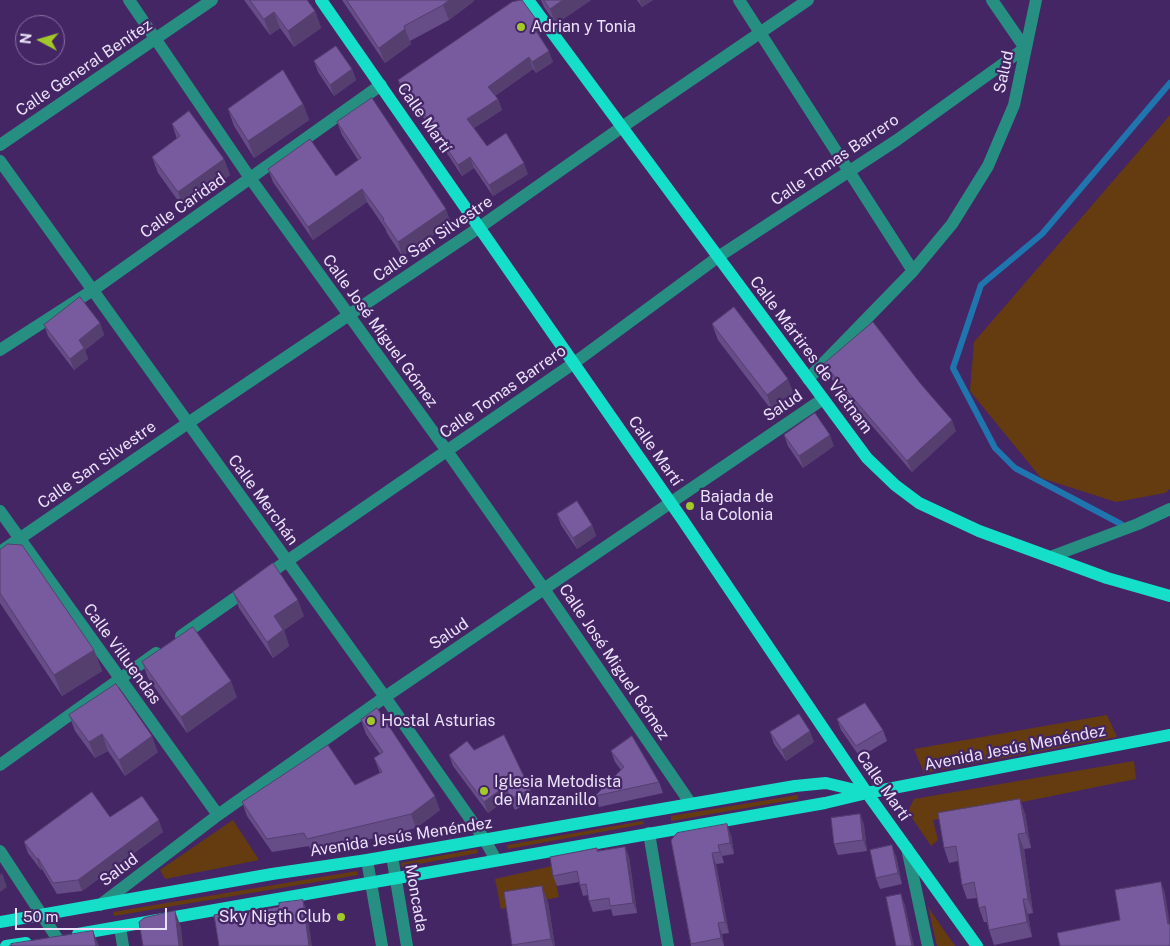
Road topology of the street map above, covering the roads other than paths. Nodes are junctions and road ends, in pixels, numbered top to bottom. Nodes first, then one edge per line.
1 (129, 0) edge
2 (212, 0) edge
3 (321, 0) edge
4 (528, 0) edge
5 (740, 0) edge
6 (808, 0) edge
7 (992, 0) edge
8 (1036, 0) edge
9 (760, 33) junction
10 (156, 39) junction
11 (1025, 48) junction
12 (381, 85) junction
13 (622, 127) junction
14 (0, 145) edge
15 (0, 161) edge
16 (848, 172) junction
17 (250, 178) junction
18 (480, 227) junction
19 (718, 257) junction
20 (913, 271) junction
21 (93, 290) junction
22 (349, 315) junction
23 (0, 350) edge
24 (574, 363) junction
25 (808, 379) junction
26 (823, 398) junction
27 (188, 423) junction
28 (447, 451) junction
29 (670, 502) junction
30 (1170, 509) edge
31 (0, 511) edge
32 (19, 539) junction
33 (0, 552) edge
34 (1050, 557) junction
35 (287, 561) junction
36 (544, 589) junction
37 (1170, 596) edge
38 (120, 679) junction
39 (385, 698) junction
40 (1170, 735) edge
41 (0, 765) edge
42 (867, 792) junction
43 (691, 804) junction
44 (218, 815) junction
45 (649, 833) junction
46 (485, 840) junction
47 (907, 848) junction
48 (0, 851) edge
49 (392, 856) junction
50 (367, 860) junction
51 (496, 860) junction
52 (396, 879) junction
53 (371, 884) junction
54 (100, 906) junction
55 (43, 916) junction
56 (0, 922) edge
57 (120, 926) junction
58 (56, 938) junction
59 (6, 946) edge
60 (123, 946) edge
61 (382, 946) edge
62 (407, 946) edge
63 (668, 946) edge
64 (928, 946) edge
65 (977, 946) edge

1 - 10 street, Calle José Miguel Gómez
2 - 10 street, Calle General Benítez
3 - 12 main road, Calle Martí
4 - 13 main road, Calle Mártires de Vietnam
5 - 9 street
6 - 9 street, Calle San Silvestre
7 - 11 street
8 - 11 street, Salud
9 - 13 street, Calle San Silvestre
9 - 16 street
10 - 14 street, Calle General Benítez
10 - 17 street, Calle José Miguel Gómez
11 - 16 street, Calle Tomas Barrero
11 - 20 street, Salud
12 - 17 street, Calle Caridad
12 - 18 main road, Calle Martí
13 - 18 street, Calle San Silvestre
13 - 19 main road, Calle Mártires de Vietnam
15 - 21 street, Calle Merchán
16 - 19 street, Calle Tomas Barrero
16 - 20 street
17 - 21 street, Calle Caridad
17 - 22 street, Calle José Miguel Gómez
18 - 22 street, Calle San Silvestre
18 - 24 main road, Calle Martí
19 - 24 street, Calle Tomas Barrero
19 - 25 main road, Calle Mártires de Vietnam
20 - 25 street, Salud
21 - 23 street, Calle Caridad
21 - 27 street, Calle Merchán
22 - 27 street, Calle San Silvestre
22 - 28 street, Calle José Miguel Gómez
24 - 28 street, Calle Tomas Barrero
24 - 29 main road, Calle Martí
25 - 26 main road, Calle Mártires de Vietnam
26 - 29 street, Salud
26 - 34 main road, Calle Mártires de Vietnam
27 - 32 street, Calle San Silvestre
27 - 35 street, Calle Merchán
28 - 35 street, Calle Tomas Barrero
28 - 36 street, Calle José Miguel Gómez
29 - 36 street, Salud
29 - 42 main road, Calle Martí
30 - 34 street
31 - 32 street, Calle Villuendas
32 - 33 street, Calle San Silvestre
32 - 38 street, Calle Villuendas
34 - 37 main road, Calle Mártires de Vietnam
35 - 38 street, Calle Tomas Barrero
35 - 39 street, Calle Merchán
36 - 39 street, Salud
36 - 43 street, Calle José Miguel Gómez
38 - 41 street, Calle Tomas Barrero
38 - 44 street, Calle Villuendas
39 - 44 street, Salud
39 - 46 street, Calle Merchán
40 - 42 main road, Avenida Jesús Menéndez
42 - 43 main road, Avenida Jesús Menéndez
42 - 45 main road, Avenida Jesús Menéndez
42 - 47 main road, Calle Martí
43 - 46 main road, Avenida Jesús Menéndez
44 - 54 street, Salud
45 - 51 main road, Avenida Jesús Menéndez
45 - 63 street
46 - 49 main road, Avenida Jesús Menéndez
46 - 51 street, Calle Merchán
47 - 64 street
47 - 65 main road, Calle Martí
48 - 55 street
49 - 50 main road, Avenida Jesús Menéndez
49 - 52 street, Moncada
50 - 53 street
50 - 54 main road, Avenida Jesús Menéndez
51 - 52 main road, Avenida Jesús Menéndez
52 - 53 main road, Avenida Jesús Menéndez
52 - 62 street, Moncada
53 - 57 main road, Avenida Jesús Menéndez
53 - 61 street
54 - 55 main road, Avenida Jesús Menéndez
55 - 56 main road, Avenida Jesús Menéndez
55 - 58 street
57 - 58 main road, Avenida Jesús Menéndez
57 - 60 street
58 - 59 main road, Avenida Jesús Menéndez

